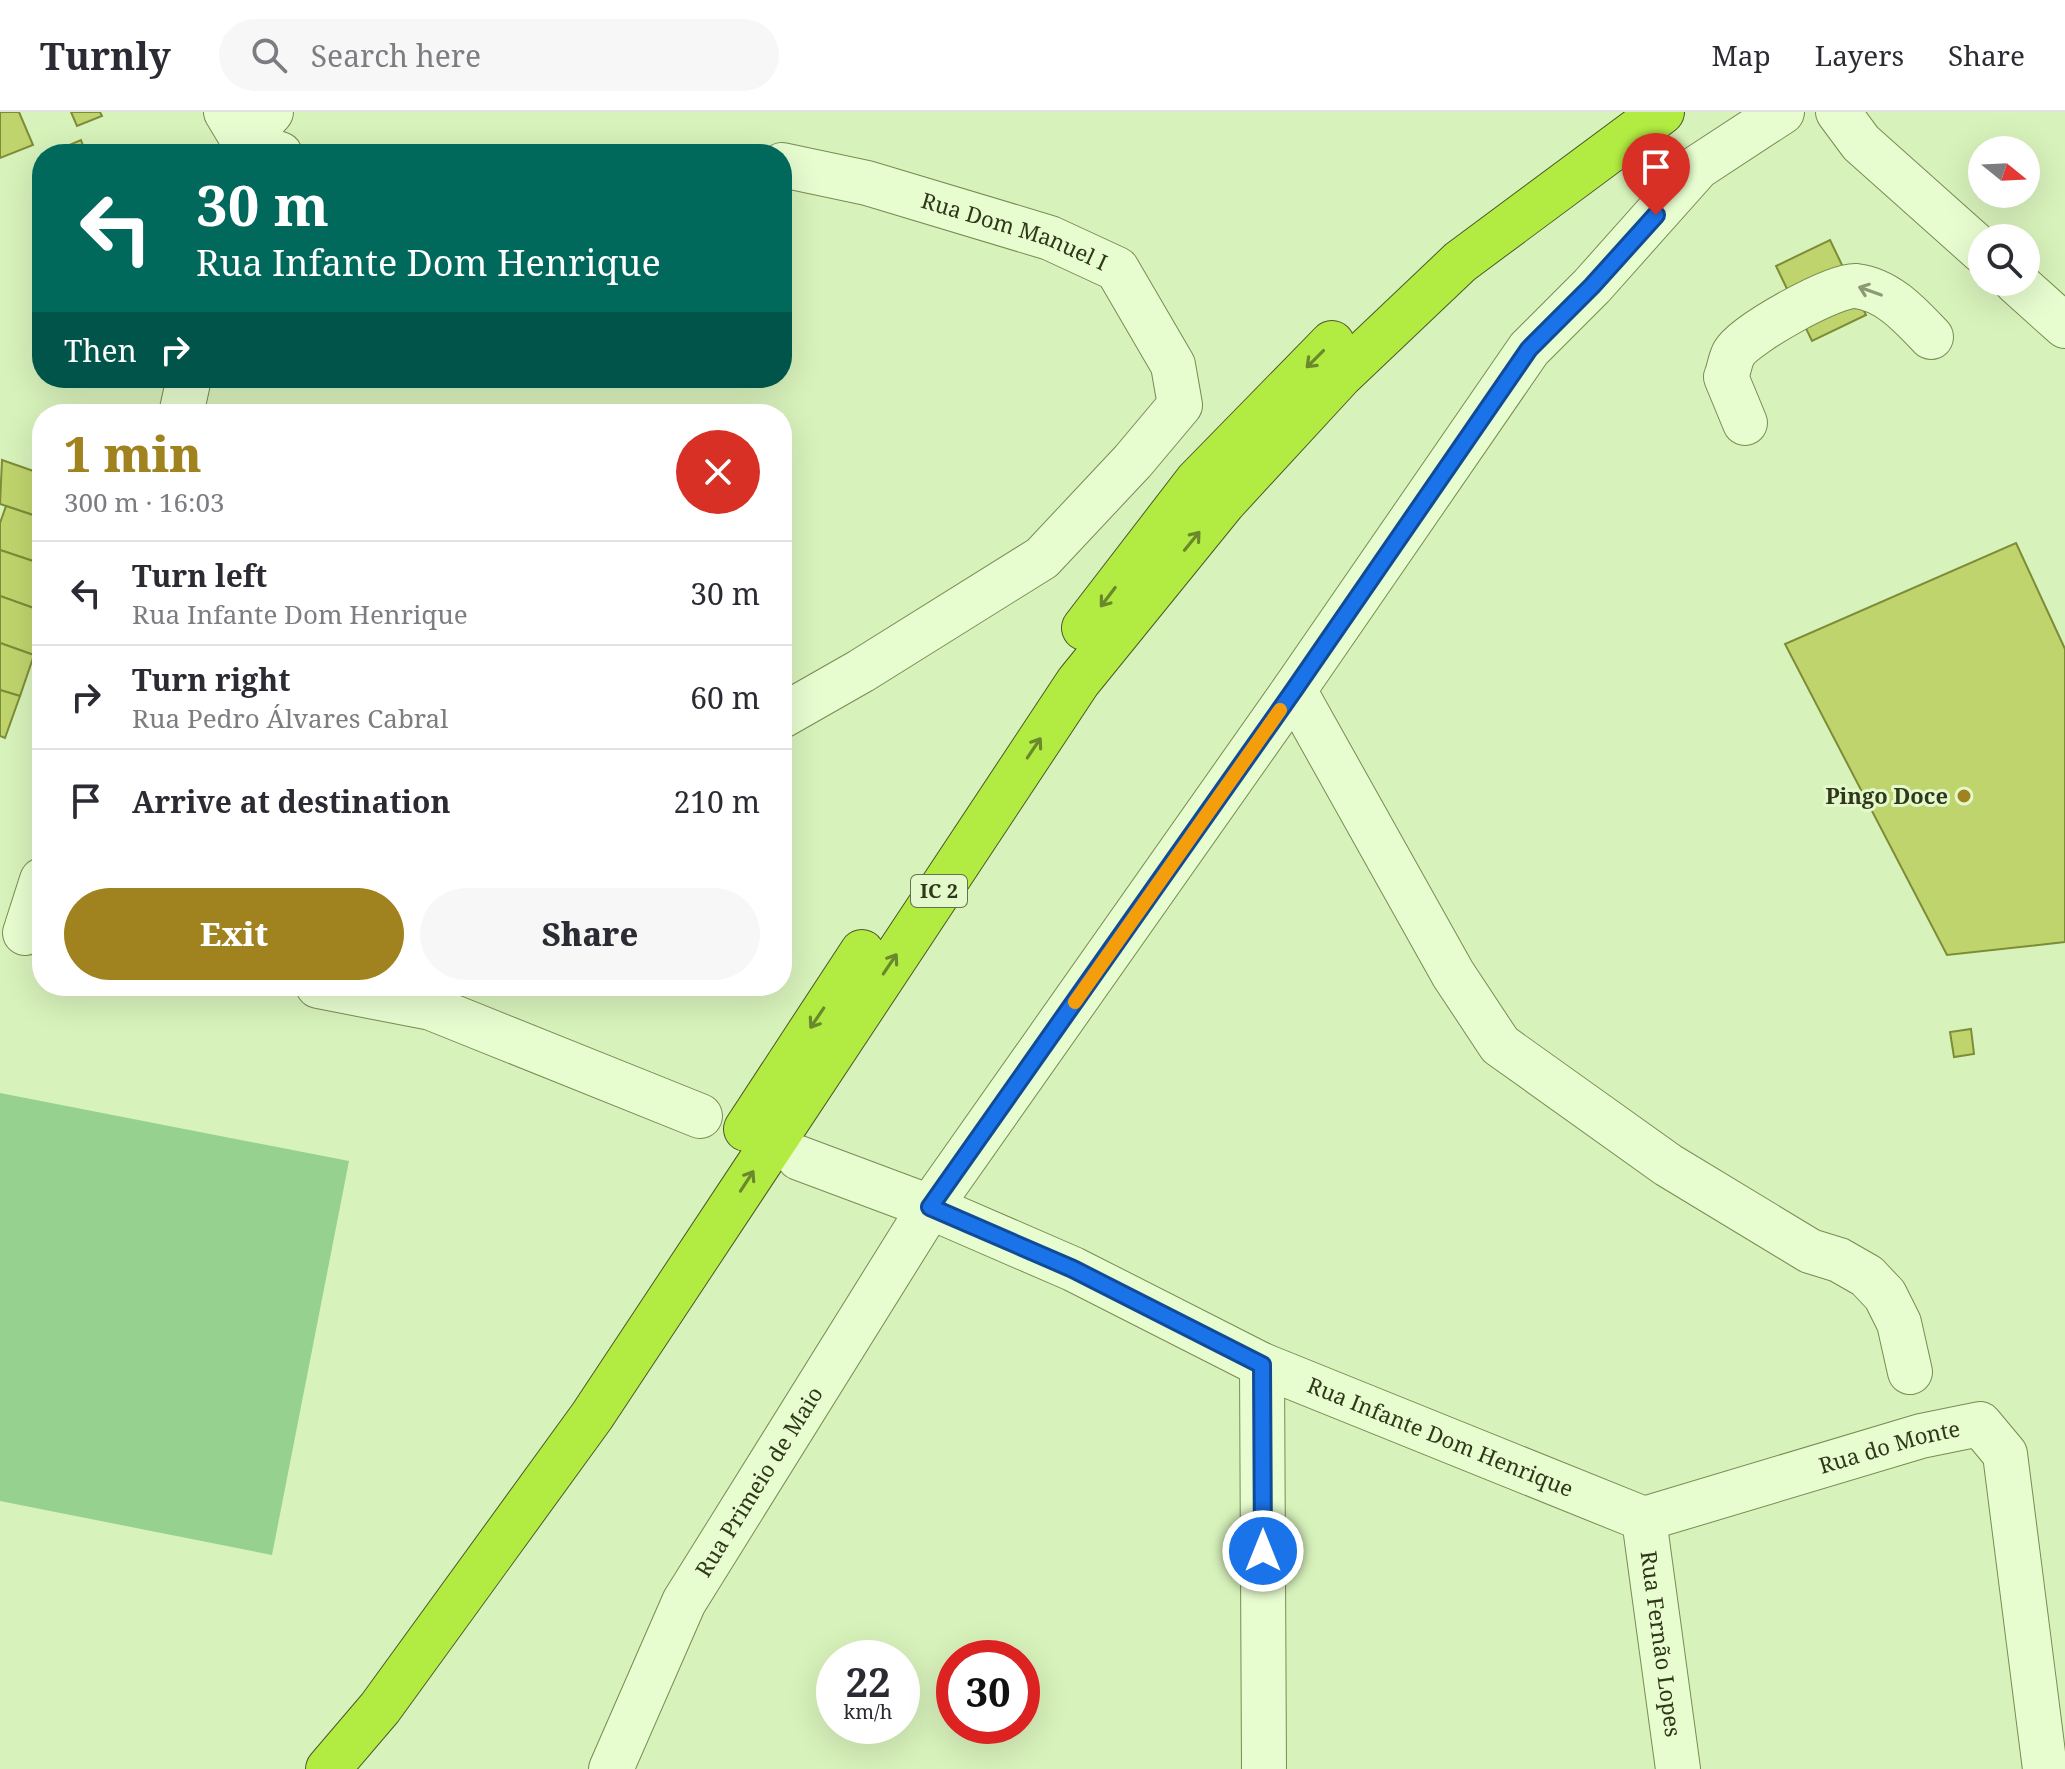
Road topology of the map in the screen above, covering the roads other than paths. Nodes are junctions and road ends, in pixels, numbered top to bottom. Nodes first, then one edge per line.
1 (1611, 112) edge
2 (1662, 112) edge
3 (1782, 112) edge
4 (1838, 112) edge
5 (792, 167) edge
6 (1968, 239) edge
7 (2032, 296) edge
8 (2065, 326) edge
9 (1931, 337) dead end
10 (1745, 423) dead end
11 (1294, 690) junction
12 (792, 710) edge
13 (32, 906) edge
14 (22, 932) edge
15 (400, 996) edge
16 (700, 1116) dead end
17 (799, 1158) dead end
18 (930, 1207) junction
19 (1262, 1365) junction
20 (1910, 1372) dead end
21 (1644, 1519) junction
22 (296, 1769) edge
23 (328, 1769) edge
24 (611, 1769) edge
25 (1264, 1769) edge
26 (1678, 1769) edge
27 (2045, 1769) edge

1 -> 22 highway, IC 2
23 -> 2 highway, IC 2
3 - 11 street, Rua Primeio de Maio
4 - 6 street
5 - 12 street, Rua Dom Manuel I
7 - 8 street
9 -> 10 street
11 - 18 street, Rua Primeio de Maio
11 - 20 street
13 - 14 street
15 - 16 street
17 - 18 street, Rua Infante Dom Henrique
18 - 19 street, Rua Infante Dom Henrique
18 - 24 street, Rua Primeio de Maio
19 - 21 street, Rua Infante Dom Henrique
19 - 25 street
21 - 26 street, Rua Fernão Lopes
21 - 27 street, Rua do Monte

